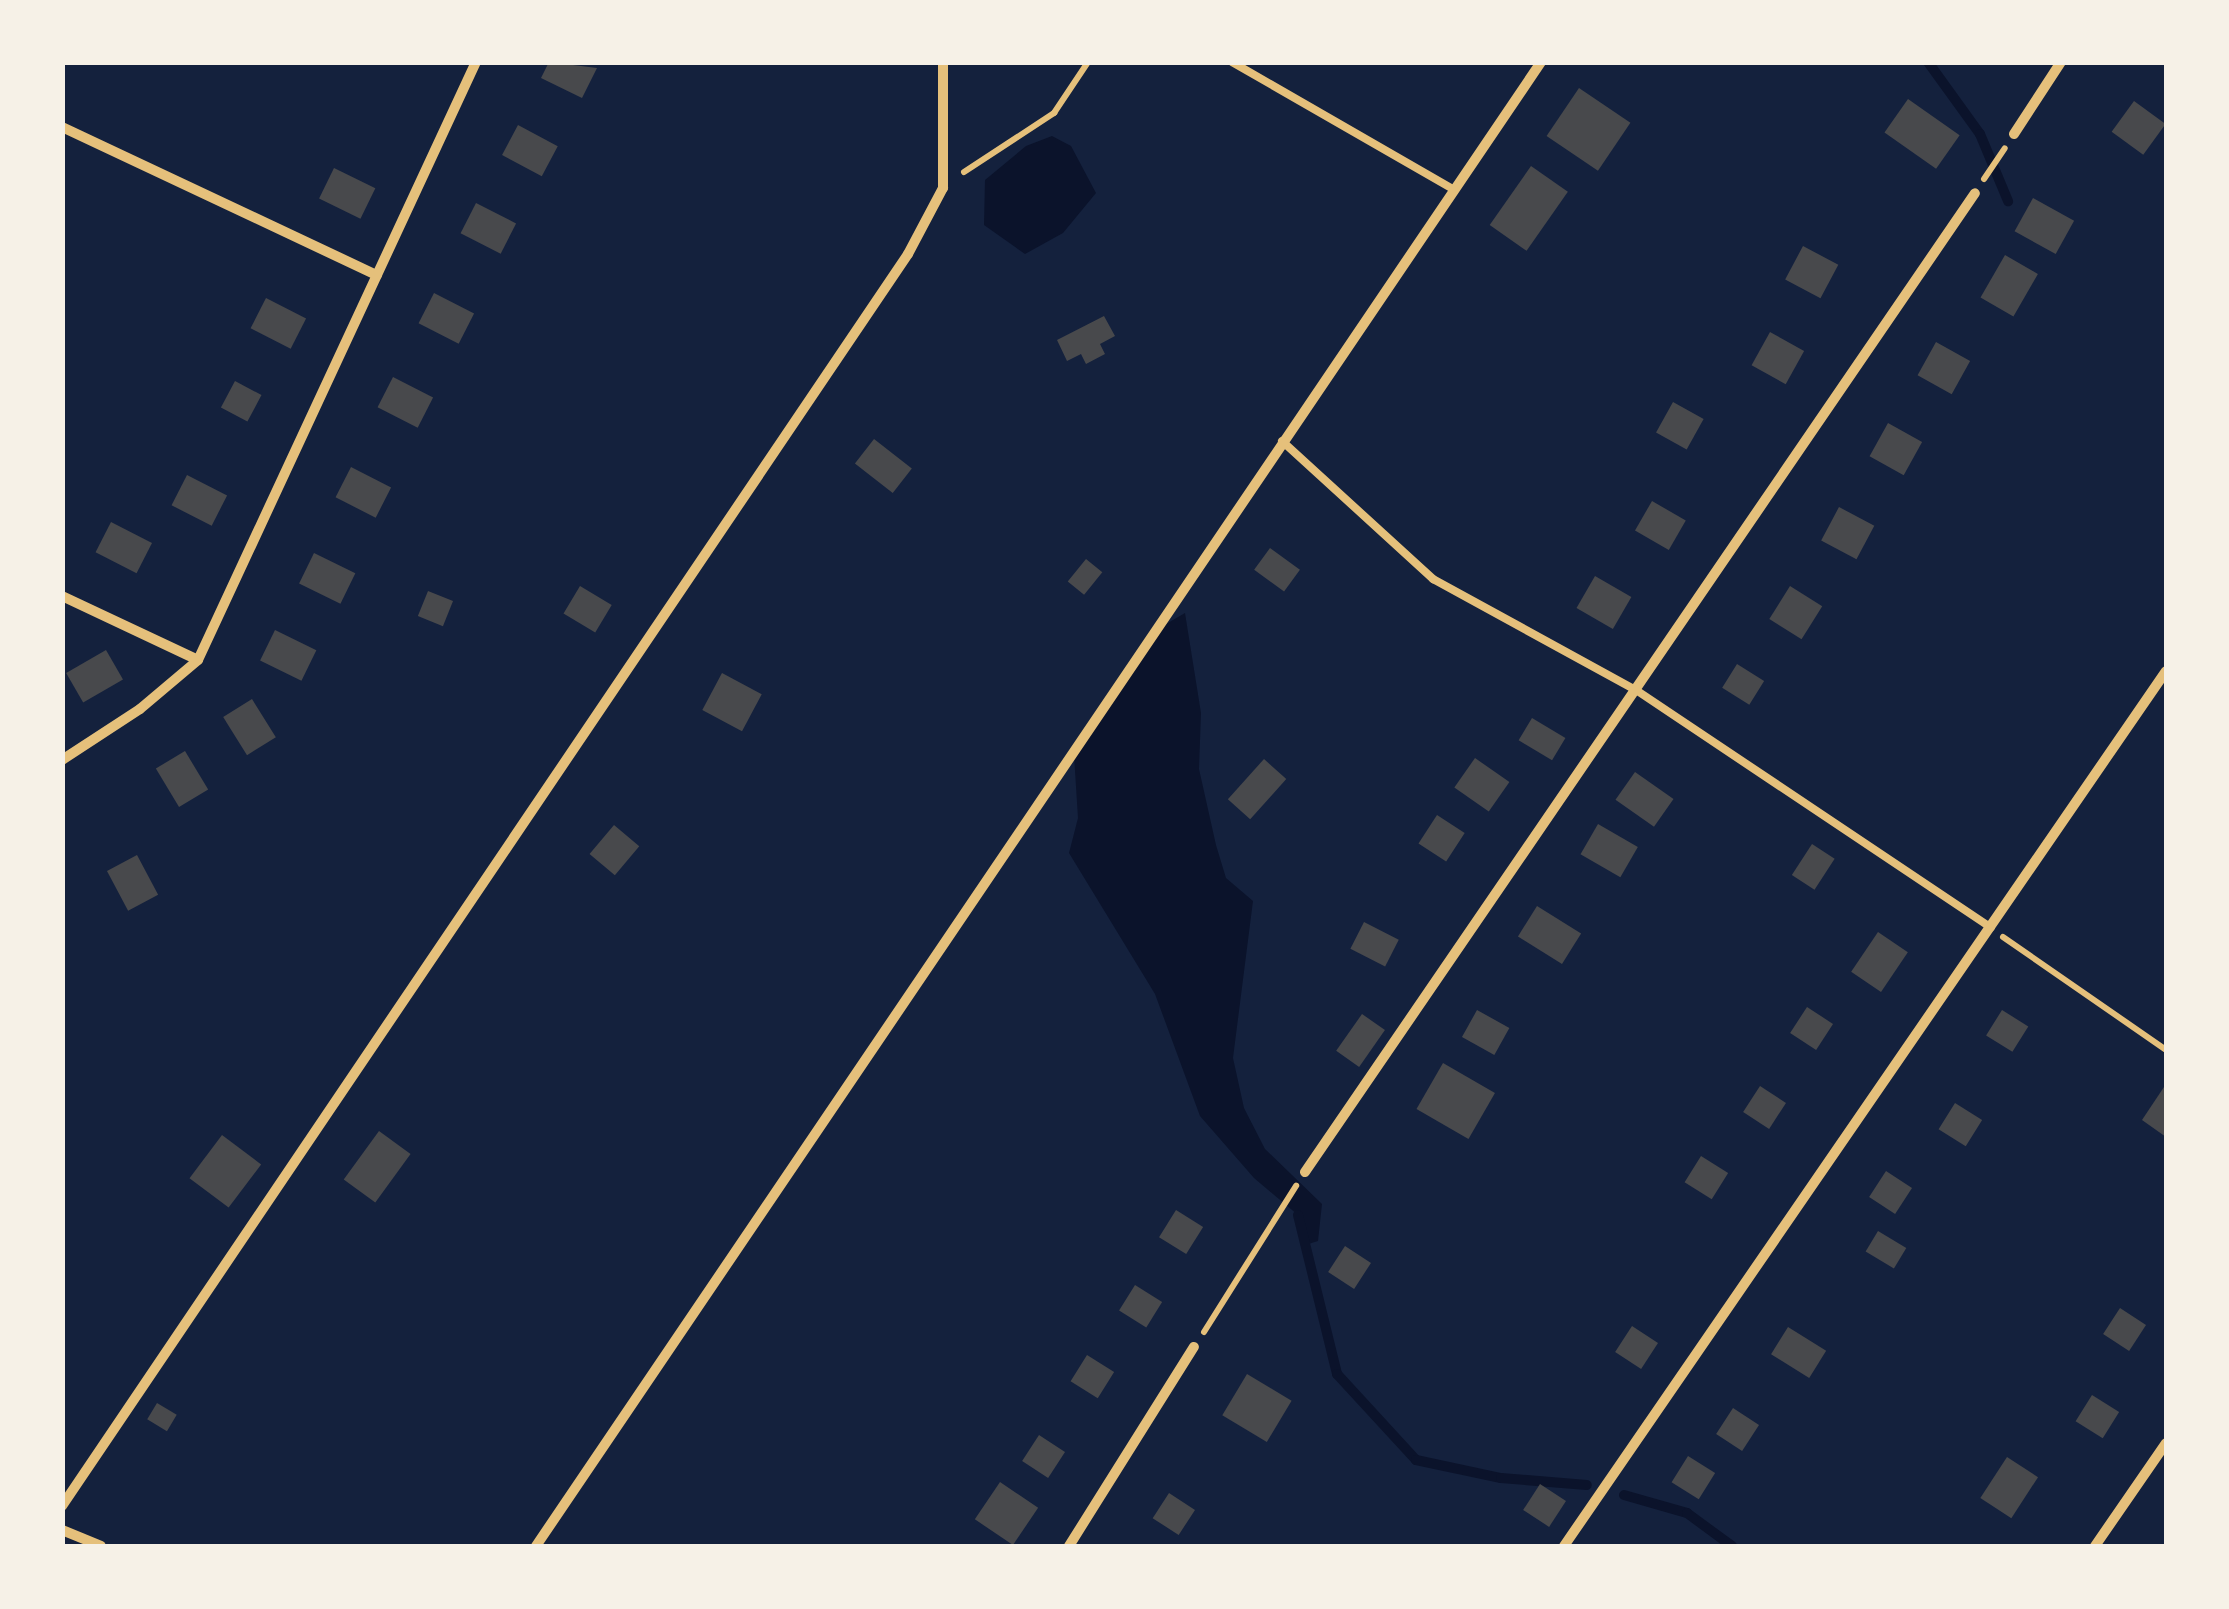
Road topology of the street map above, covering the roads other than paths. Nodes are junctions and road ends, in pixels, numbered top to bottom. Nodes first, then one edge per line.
1 (476, 62) edge
2 (943, 62) edge
3 (1232, 62) edge
4 (1541, 62) edge
5 (2061, 62) edge
6 (62, 127) edge
7 (2014, 134) road end
8 (1455, 190) junction
9 (1976, 192) road end
10 (378, 275) junction
11 (1282, 441) junction
12 (62, 596) edge
13 (198, 660) junction
14 (2166, 671) edge
15 (1636, 690) junction
16 (62, 760) edge
17 (1991, 928) junction
18 (1306, 1172) road end
19 (1194, 1348) road end
20 (2166, 1443) edge
21 (62, 1506) edge
22 (62, 1530) edge
23 (101, 1546) edge
24 (536, 1546) edge
25 (1069, 1546) edge
26 (1564, 1546) edge
27 (2095, 1546) edge

1 - 10 street
2 - 21 street
3 - 8 lane
4 - 8 street
5 - 7 street
6 - 10 street
8 - 11 street
9 - 15 street
10 - 13 street
11 - 15 lane
11 - 24 street
12 - 13 street
13 - 16 street
14 - 17 street
15 - 17 lane
15 - 18 street
17 - 26 street
19 - 25 street
20 - 27 street
22 - 23 street

